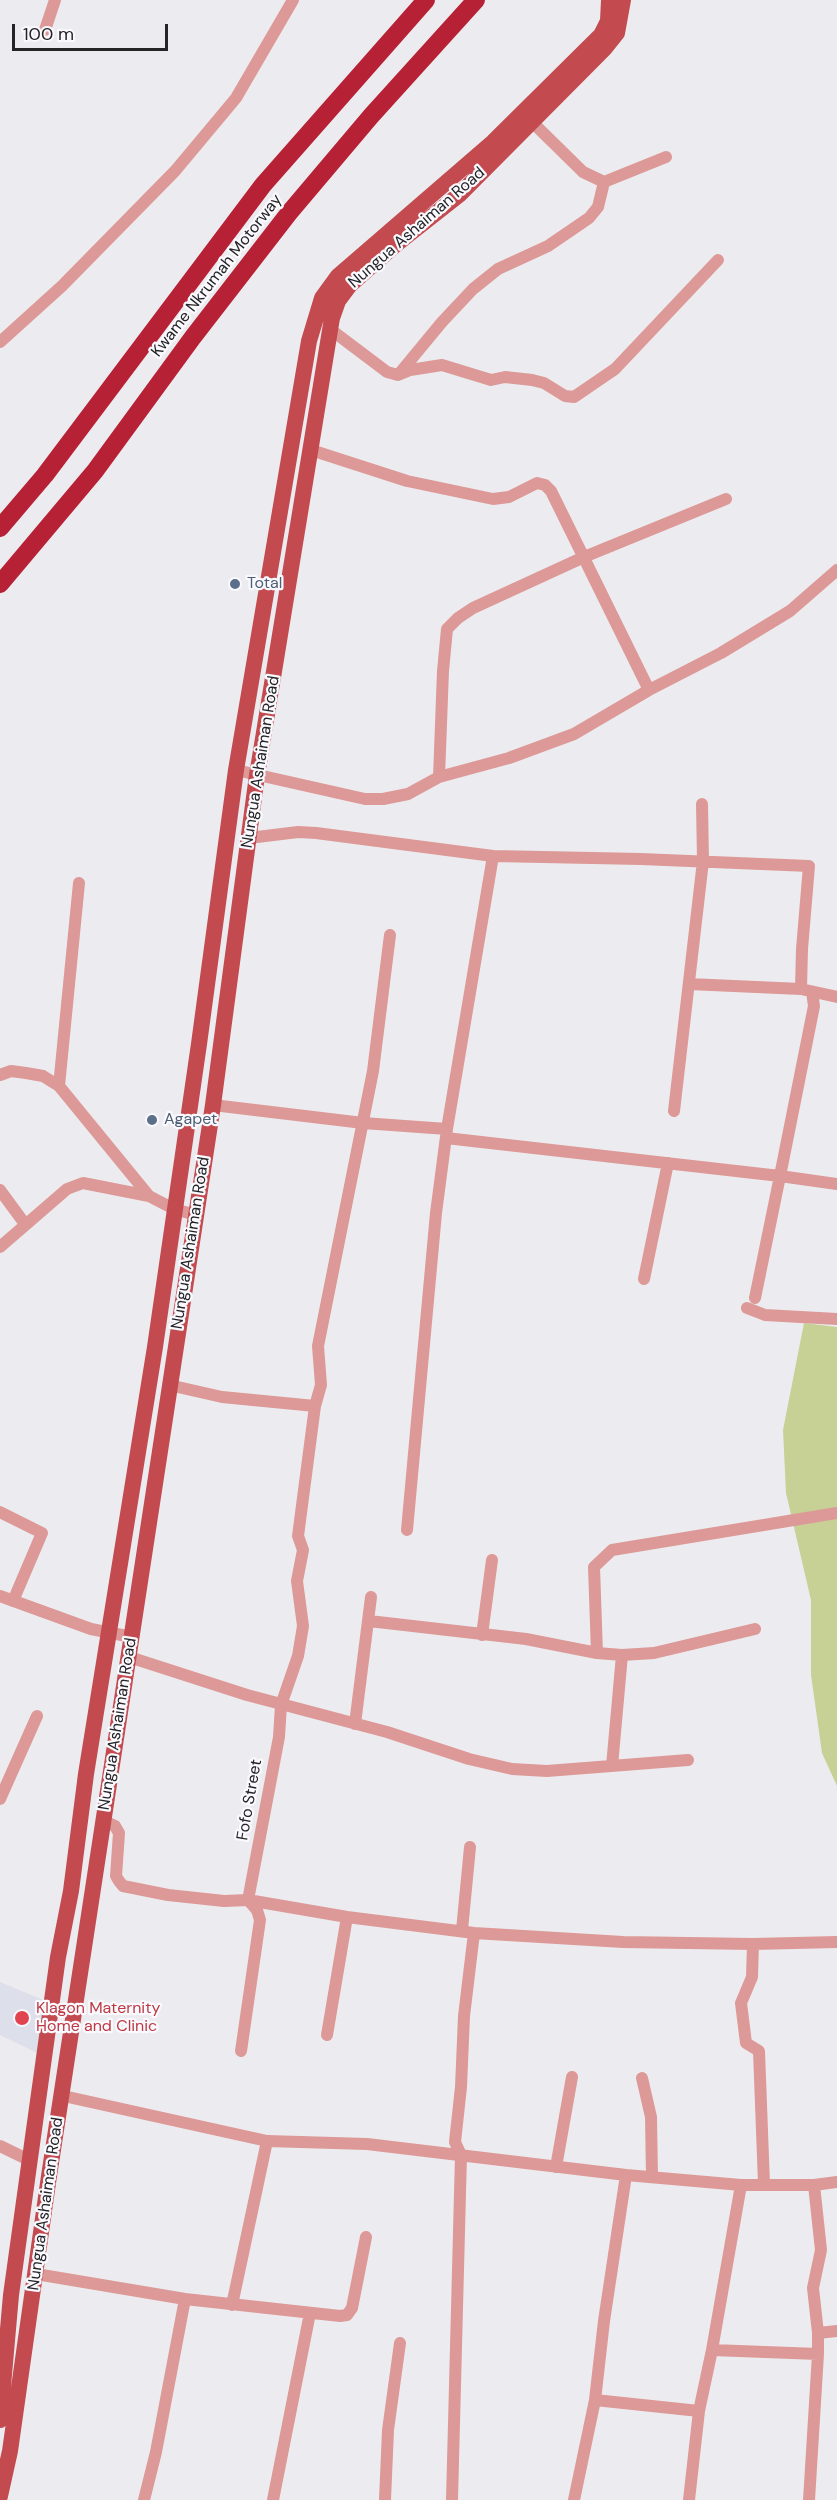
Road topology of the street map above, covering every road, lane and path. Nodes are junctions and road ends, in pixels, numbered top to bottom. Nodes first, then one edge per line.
1 (55, 0) edge
2 (293, 0) edge
3 (426, 0) edge
4 (476, 0) edge
5 (609, 0) edge
6 (623, 0) edge
7 (45, 30) dead end
8 (528, 118) junction
9 (666, 157) dead end
10 (604, 182) junction
11 (718, 260) dead end
12 (330, 329) junction
13 (0, 342) edge
14 (398, 375) junction
15 (311, 450) junction
16 (726, 500) dead end
17 (0, 528) edge
18 (584, 557) junction
19 (837, 570) edge
20 (0, 584) edge
21 (649, 690) junction
22 (236, 770) junction
23 (258, 775) junction
24 (439, 777) junction
25 (702, 804) dead end
26 (249, 838) junction
27 (494, 856) junction
28 (703, 861) junction
29 (79, 883) dead end
30 (390, 935) dead end
31 (689, 984) junction
32 (807, 991) junction
33 (837, 997) edge
34 (0, 1075) edge
35 (58, 1086) junction
36 (213, 1105) junction
37 (674, 1112) dead end
38 (363, 1123) junction
39 (447, 1134) junction
40 (668, 1163) junction
41 (780, 1176) junction
42 (837, 1184) edge
43 (0, 1190) edge
44 (149, 1196) junction
45 (174, 1209) junction
46 (196, 1215) junction
47 (25, 1224) junction
48 (0, 1247) edge
49 (644, 1279) dead end
50 (755, 1298) dead end
51 (747, 1308) dead end
52 (837, 1319) edge
53 (169, 1385) junction
54 (315, 1406) junction
55 (0, 1512) edge
56 (837, 1513) edge
57 (407, 1530) dead end
58 (492, 1560) dead end
59 (0, 1596) edge
60 (371, 1597) dead end
61 (13, 1601) junction
62 (369, 1621) junction
63 (754, 1629) dead end
64 (107, 1634) junction
65 (482, 1635) junction
66 (132, 1637) junction
67 (597, 1653) junction
68 (622, 1655) junction
69 (129, 1657) junction
70 (281, 1705) junction
71 (37, 1716) dead end
72 (355, 1724) junction
73 (688, 1760) dead end
74 (612, 1766) junction
75 (0, 1799) edge
76 (104, 1821) junction
77 (470, 1847) dead end
78 (248, 1900) junction
79 (347, 1917) junction
80 (468, 1932) junction
81 (837, 1942) edge
82 (753, 1944) junction
83 (327, 2035) dead end
84 (241, 2051) dead end
85 (572, 2078) dead end
86 (642, 2078) dead end
87 (62, 2093) junction
88 (267, 2140) junction
89 (0, 2146) edge
90 (460, 2156) junction
91 (29, 2160) junction
92 (556, 2167) junction
93 (626, 2175) junction
94 (652, 2177) junction
95 (837, 2182) edge
96 (764, 2184) junction
97 (741, 2185) junction
98 (814, 2185) junction
99 (366, 2237) dead end
100 (36, 2274) junction
101 (185, 2299) junction
102 (232, 2305) junction
103 (310, 2313) junction
104 (837, 2331) edge
105 (818, 2333) junction
106 (399, 2343) dead end
107 (712, 2350) junction
108 (818, 2354) junction
109 (595, 2400) junction
110 (699, 2411) junction
111 (0, 2420) edge
112 (0, 2496) edge
113 (144, 2500) edge
114 (273, 2500) edge
115 (385, 2500) edge
116 (452, 2500) edge
117 (574, 2500) edge
118 (690, 2500) edge
119 (809, 2500) edge

1 - 7 street
2 - 13 street
3 - 17 highway, Kwame Nkrumah Motorway
4 - 20 highway, Kwame Nkrumah Motorway
5 - 8 main road, Nungua Ashaiman Road
6 - 8 main road, Nungua Ashaiman Road
8 - 10 street
8 - 12 main road, Nungua Ashaiman Road
8 - 22 main road, Nungua Ashaiman Road
9 - 10 street
10 - 14 street
11 - 14 street
12 - 14 street
12 - 15 main road, Nungua Ashaiman Road
15 - 18 street
15 - 23 main road, Nungua Ashaiman Road
16 - 18 street
18 - 21 street
18 - 24 street
19 - 21 street
21 - 24 street
22 - 23 street
22 - 45 main road, Nungua Ashaiman Road
23 - 24 street
23 - 26 main road, Nungua Ashaiman Road
25 - 28 street
26 - 27 street
26 - 36 main road, Nungua Ashaiman Road
27 - 28 street
27 - 39 street
28 - 31 street
28 - 32 street
29 - 35 street
30 - 38 street, Fofo Street
31 - 32 street
31 - 37 street
32 - 33 street
32 - 41 street
34 - 35 street
35 - 44 street
36 - 38 street
36 - 46 main road, Nungua Ashaiman Road
38 - 39 street
38 - 54 street, Fofo Street
39 - 40 street
39 - 57 street
40 - 41 street
40 - 49 street
41 - 42 street
41 - 50 street
43 - 47 street
44 - 45 street
44 - 47 street
45 - 46 street
45 - 64 main road, Nungua Ashaiman Road
46 - 53 main road, Nungua Ashaiman Road
47 - 48 street
51 - 52 street
53 - 54 street
53 - 66 main road, Nungua Ashaiman Road
54 - 70 street, Fofo Street
55 - 61 street
56 - 67 street
58 - 65 street
59 - 61 street
60 - 62 street
61 - 64 street
62 - 65 street
62 - 72 street
63 - 68 street
64 - 66 street
64 - 91 main road, Nungua Ashaiman Road
65 - 67 street
66 - 69 main road, Nungua Ashaiman Road
67 - 68 street
68 - 74 street
69 - 70 street
69 - 76 main road, Nungua Ashaiman Road
70 - 72 street
70 - 78 street, Fofo Street
71 - 75 street
72 - 74 street
73 - 74 street
76 - 78 street
76 - 87 main road, Nungua Ashaiman Road
77 - 80 street
78 - 79 street
78 - 84 street
79 - 80 street
79 - 83 street
80 - 82 street
80 - 90 street
81 - 82 street
82 - 96 street
85 - 92 street
86 - 94 street
87 - 88 street
87 - 100 main road, Nungua Ashaiman Road
88 - 90 street
88 - 102 street
89 - 91 street
90 - 92 street
90 - 116 street
91 - 111 main road, Nungua Ashaiman Road
92 - 93 street
93 - 94 street
93 - 109 street
94 - 97 street
95 - 98 street
96 - 97 street
96 - 98 street
97 - 107 street
98 - 105 street
99 - 103 street
100 - 101 street
100 - 112 main road, Nungua Ashaiman Road
101 - 102 street
101 - 113 street
102 - 103 street
103 - 114 street
104 - 105 street
105 - 108 street
106 - 115 street
107 - 108 street
107 - 110 street
108 - 119 street
109 - 110 street
109 - 117 street
110 - 118 street

